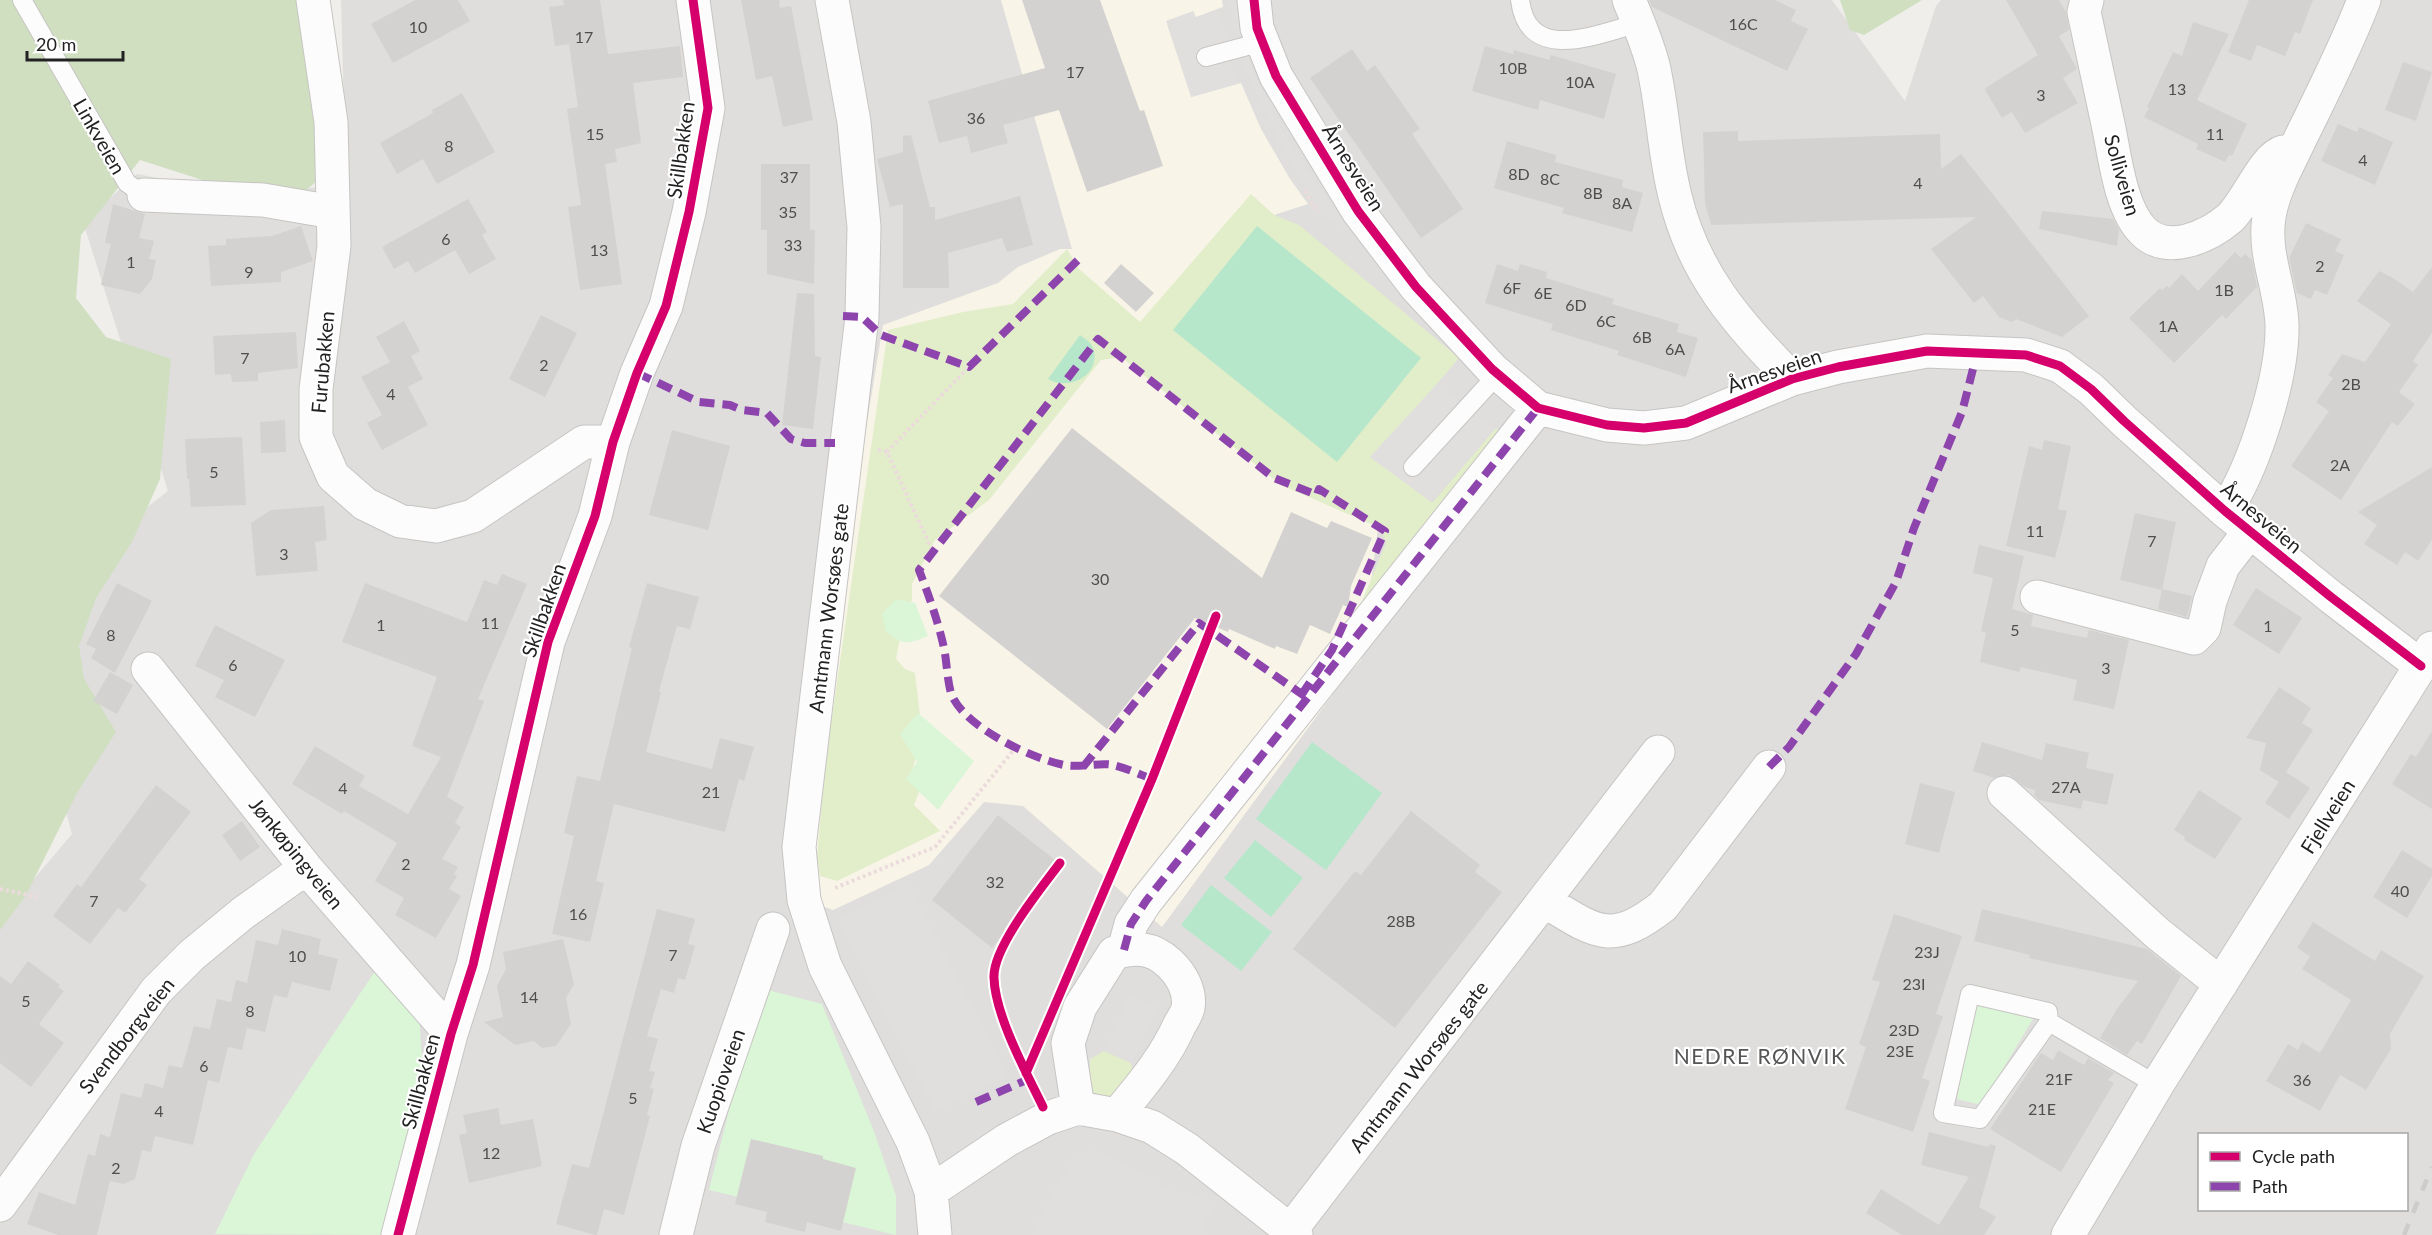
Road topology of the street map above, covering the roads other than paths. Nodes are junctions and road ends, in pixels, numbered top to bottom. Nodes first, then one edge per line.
1 (22, 0) edge
2 (313, 0) edge
3 (693, 0) edge
4 (832, 0) edge
5 (1254, 0) edge
6 (1520, 0) edge
7 (2087, 0) edge
8 (2364, 0) edge
9 (1634, 11) edge
10 (1262, 42) junction
11 (1206, 57) dead end
12 (2293, 154) junction
13 (144, 195) joint
14 (333, 212) junction
15 (1497, 374) junction
16 (1792, 379) junction
17 (1538, 408) junction
18 (613, 442) junction
19 (1413, 467) dead end
20 (2237, 521) junction
21 (2037, 597) dead end
22 (2426, 657) edge
23 (148, 669) dead end
24 (1658, 752) dead end
25 (1769, 767) dead end
26 (2004, 793) dead end
27 (306, 868) junction
28 (1545, 901) junction
29 (773, 929) dead end
30 (1124, 950) junction
31 (2221, 984) junction
32 (2049, 1022) junction
33 (451, 1034) junction
34 (2157, 1085) junction
35 (1078, 1108) junction
36 (1118, 1115) junction
37 (931, 1191) junction
38 (0, 1205) edge
39 (1281, 1230) edge
40 (398, 1235) edge
41 (676, 1235) edge
42 (935, 1235) edge
43 (2068, 1235) edge

1 - 13 lane, Linkveien
2 - 14 street, Furubakken
3 - 18 street, Skillbakken
4 - 37 street, Amtmann Worsøes gate
5 - 10 street, Årnesveien
6 - 9 lane, Årnesveien
7 - 12 street, Solliveien
8 - 12 street
9 - 16 street, Årnesveien
10 - 11 lane
10 - 15 street, Årnesveien
12 - 20 street
13 - 14 street, Linkveien
14 - 18 street, Furubakken
15 - 17 street, Årnesveien
15 - 19 lane
16 - 17 street, Årnesveien
16 - 20 street, Årnesveien
17 - 30 street
18 - 33 street, Skillbakken
20 - 21 street
20 - 22 street, Årnesveien
22 - 31 street, Fjellveien
23 - 27 street, Jønkøpingveien
24 - 28 street, Amtmann Worsøes gate
25 - 28 street
26 - 31 street
27 - 33 street, Jønkøpingveien
27 - 38 street, Svendborgveien
28 - 39 street, Amtmann Worsøes gate
29 - 41 street, Kuopioveien
30 - 35 street
30 - 36 street
31 - 34 street, Fjellveien
32 - 32 lane
32 - 34 lane
33 - 40 street, Skillbakken
34 - 43 street, Fjellveien
35 - 36 street, Amtmann Worsøes gate
35 - 37 street, Amtmann Worsøes gate
36 - 39 street, Amtmann Worsøes gate
37 - 42 street, Amtmann Worsøes gate

